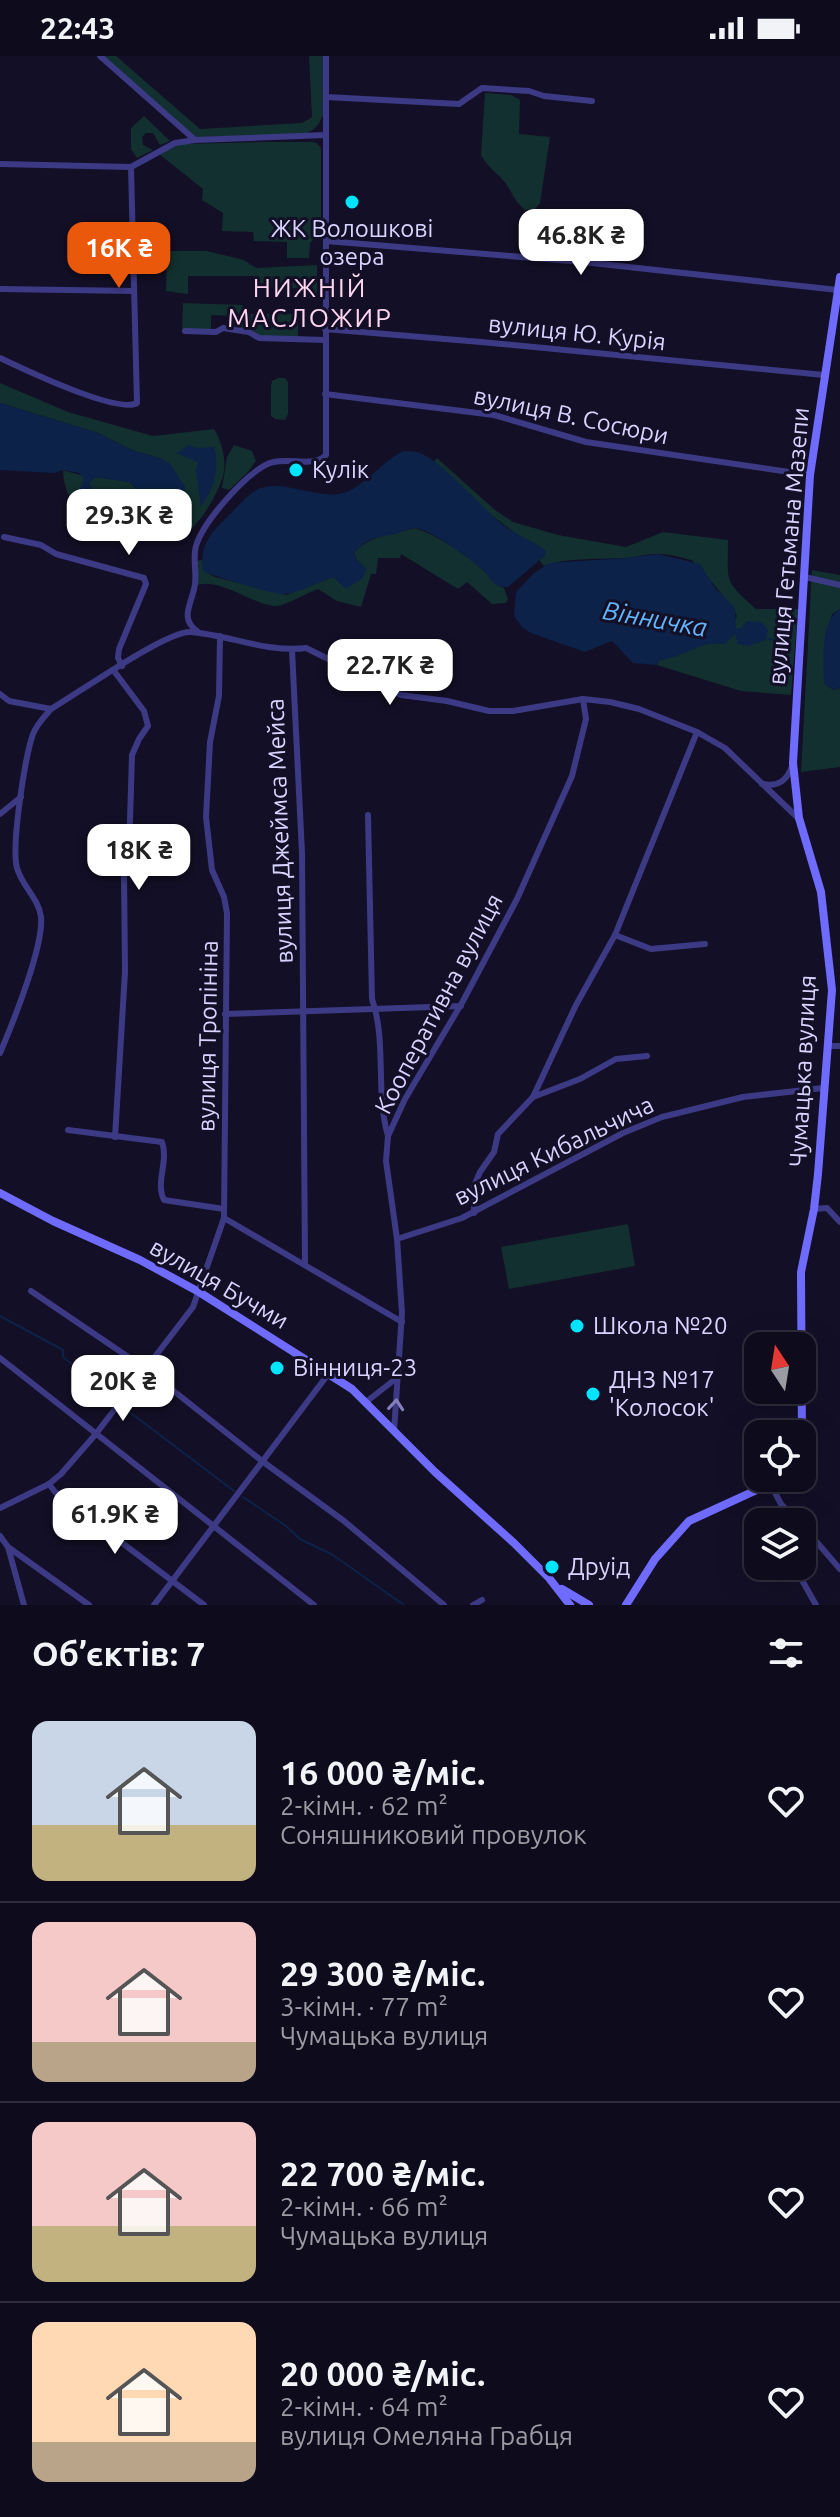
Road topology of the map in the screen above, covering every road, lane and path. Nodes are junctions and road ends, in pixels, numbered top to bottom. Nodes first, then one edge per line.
1 (100, 56) edge
2 (326, 56) edge
3 (326, 97) junction
4 (592, 101) dead end
5 (326, 135) junction
6 (195, 140) junction
7 (0, 164) edge
8 (131, 167) junction
9 (326, 241) junction
10 (840, 277) edge
11 (0, 289) edge
12 (838, 290) edge
13 (134, 291) junction
14 (325, 329) junction
15 (185, 331) dead end
16 (325, 340) junction
17 (0, 358) edge
18 (824, 375) junction
19 (325, 394) junction
20 (810, 475) junction
21 (4, 537) dead end
22 (805, 577) junction
23 (840, 585) edge
24 (201, 634) junction
25 (220, 636) junction
26 (292, 650) junction
27 (122, 666) junction
28 (114, 671) junction
29 (0, 694) edge
30 (583, 699) junction
31 (51, 709) junction
32 (697, 732) junction
33 (793, 763) junction
34 (762, 784) junction
35 (21, 797) junction
36 (0, 814) edge
37 (368, 815) dead end
38 (799, 818) junction
39 (615, 935) junction
40 (705, 944) dead end
41 (461, 1006) junction
42 (375, 1008) junction
43 (302, 1012) junction
44 (225, 1014) junction
45 (828, 1046) junction
46 (840, 1046) edge
47 (0, 1053) edge
48 (647, 1056) dead end
49 (823, 1088) junction
50 (533, 1097) junction
51 (68, 1130) dead end
52 (388, 1136) junction
53 (115, 1137) junction
54 (0, 1193) edge
55 (224, 1209) junction
56 (814, 1209) junction
57 (474, 1213) junction
58 (224, 1218) junction
59 (840, 1222) edge
60 (397, 1239) junction
61 (305, 1265) junction
62 (31, 1291) dead end
63 (199, 1292) junction
64 (402, 1322) junction
65 (0, 1358) edge
66 (146, 1369) junction
67 (329, 1373) junction
68 (398, 1377) junction
69 (366, 1402) junction
70 (802, 1420) edge
71 (394, 1433) junction
72 (95, 1435) junction
73 (262, 1461) junction
74 (49, 1484) junction
75 (754, 1492) edge
76 (775, 1492) edge
77 (781, 1504) junction
78 (0, 1508) edge
79 (782, 1508) edge
80 (785, 1508) edge
81 (214, 1527) junction
82 (0, 1536) edge
83 (816, 1541) edge
84 (8, 1547) junction
85 (840, 1569) edge
86 (549, 1578) junction
87 (802, 1580) edge
88 (173, 1581) junction
89 (482, 1600) dead end
90 (24, 1605) edge
91 (89, 1605) edge
92 (154, 1605) edge
93 (204, 1605) edge
94 (314, 1605) edge
95 (444, 1605) edge
96 (473, 1605) edge
97 (570, 1605) edge
98 (589, 1605) edge
99 (626, 1605) edge
100 (816, 1605) edge

1 - 6 street
2 - 3 street
3 - 4 street
3 - 5 street
5 - 6 street
5 - 9 street
6 - 8 street
7 - 8 street
8 - 13 street
9 - 12 street
9 - 14 street
10 - 12 street, вулиця Гетьмана Мазепи
11 - 13 street
12 - 18 street, вулиця Гетьмана Мазепи
13 - 17 street
14 - 16 street
14 - 18 street, вулиця Ю. Курія
15 - 16 street
16 - 19 street
18 - 20 street, вулиця Гетьмана Мазепи
19 - 20 street, вулиця В. Сосюри
19 - 24 street
20 - 22 street, вулиця Гетьмана Мазепи
21 - 27 street
22 - 23 street
22 - 33 street, вулиця Гетьмана Мазепи
24 - 25 street
24 - 27 street
25 - 26 street
25 - 44 street, вулиця Тропініна
26 - 30 street
26 - 43 street, вулиця Джеймса Мейса
27 - 28 street
28 - 31 street
28 - 53 street
29 - 31 street
30 - 32 street
30 - 41 street, Кооперативна вулиця
31 - 35 street
32 - 34 street
32 - 39 street
33 - 34 street
33 - 38 street, вулиця Гетьмана Мазепи
34 - 38 street
35 - 36 street
35 - 47 street
37 - 42 street
38 - 45 street, Чумацька вулиця
39 - 40 street
39 - 50 street
41 - 42 street
41 - 52 street, Кооперативна вулиця
42 - 43 street
42 - 52 street
43 - 44 street
43 - 61 street, вулиця Джеймса Мейса
44 - 55 street, вулиця Тропініна
45 - 46 street
45 - 49 street, Чумацька вулиця
48 - 50 street
49 - 56 street, Чумацька вулиця
49 - 57 street, вулиця Кибальчича
50 - 57 street
51 - 53 street
52 - 60 street, Кооперативна вулиця
53 - 55 street
54 - 63 street, вулиця Бучми
55 - 58 street, вулиця Тропініна
56 - 59 street
56 - 70 street, Чумацька вулиця
57 - 60 street, вулиця Кибальчича
58 - 61 street
58 - 63 street, вулиця Тропініна
60 - 64 street, Кооперативна вулиця
61 - 64 street
62 - 66 street
63 - 66 street, вулиця Тропініна
63 - 67 street, вулиця Бучми
64 - 68 street, Кооперативна вулиця
65 - 72 street
66 - 72 street, вулиця Тропініна
66 - 73 street
67 - 69 street, вулиця Бучми
67 - 73 street
68 - 69 street
71 -> 68 street, Кооперативна вулиця
69 - 71 street, вулиця Бучми
71 - 86 street, вулиця Бучми
72 - 74 street, вулиця Тропініна
72 - 81 street
73 - 81 street
73 - 95 street
74 - 78 street
74 - 88 street
75 - 99 street
76 - 77 street
77 - 79 street
77 - 80 street
81 - 88 street
81 - 94 street
82 - 84 street
83 - 85 street
84 - 90 street
84 - 91 street
86 - 97 street, вулиця Бучми
86 - 98 street
87 - 100 street
88 - 92 street
88 - 93 street
89 - 96 street

